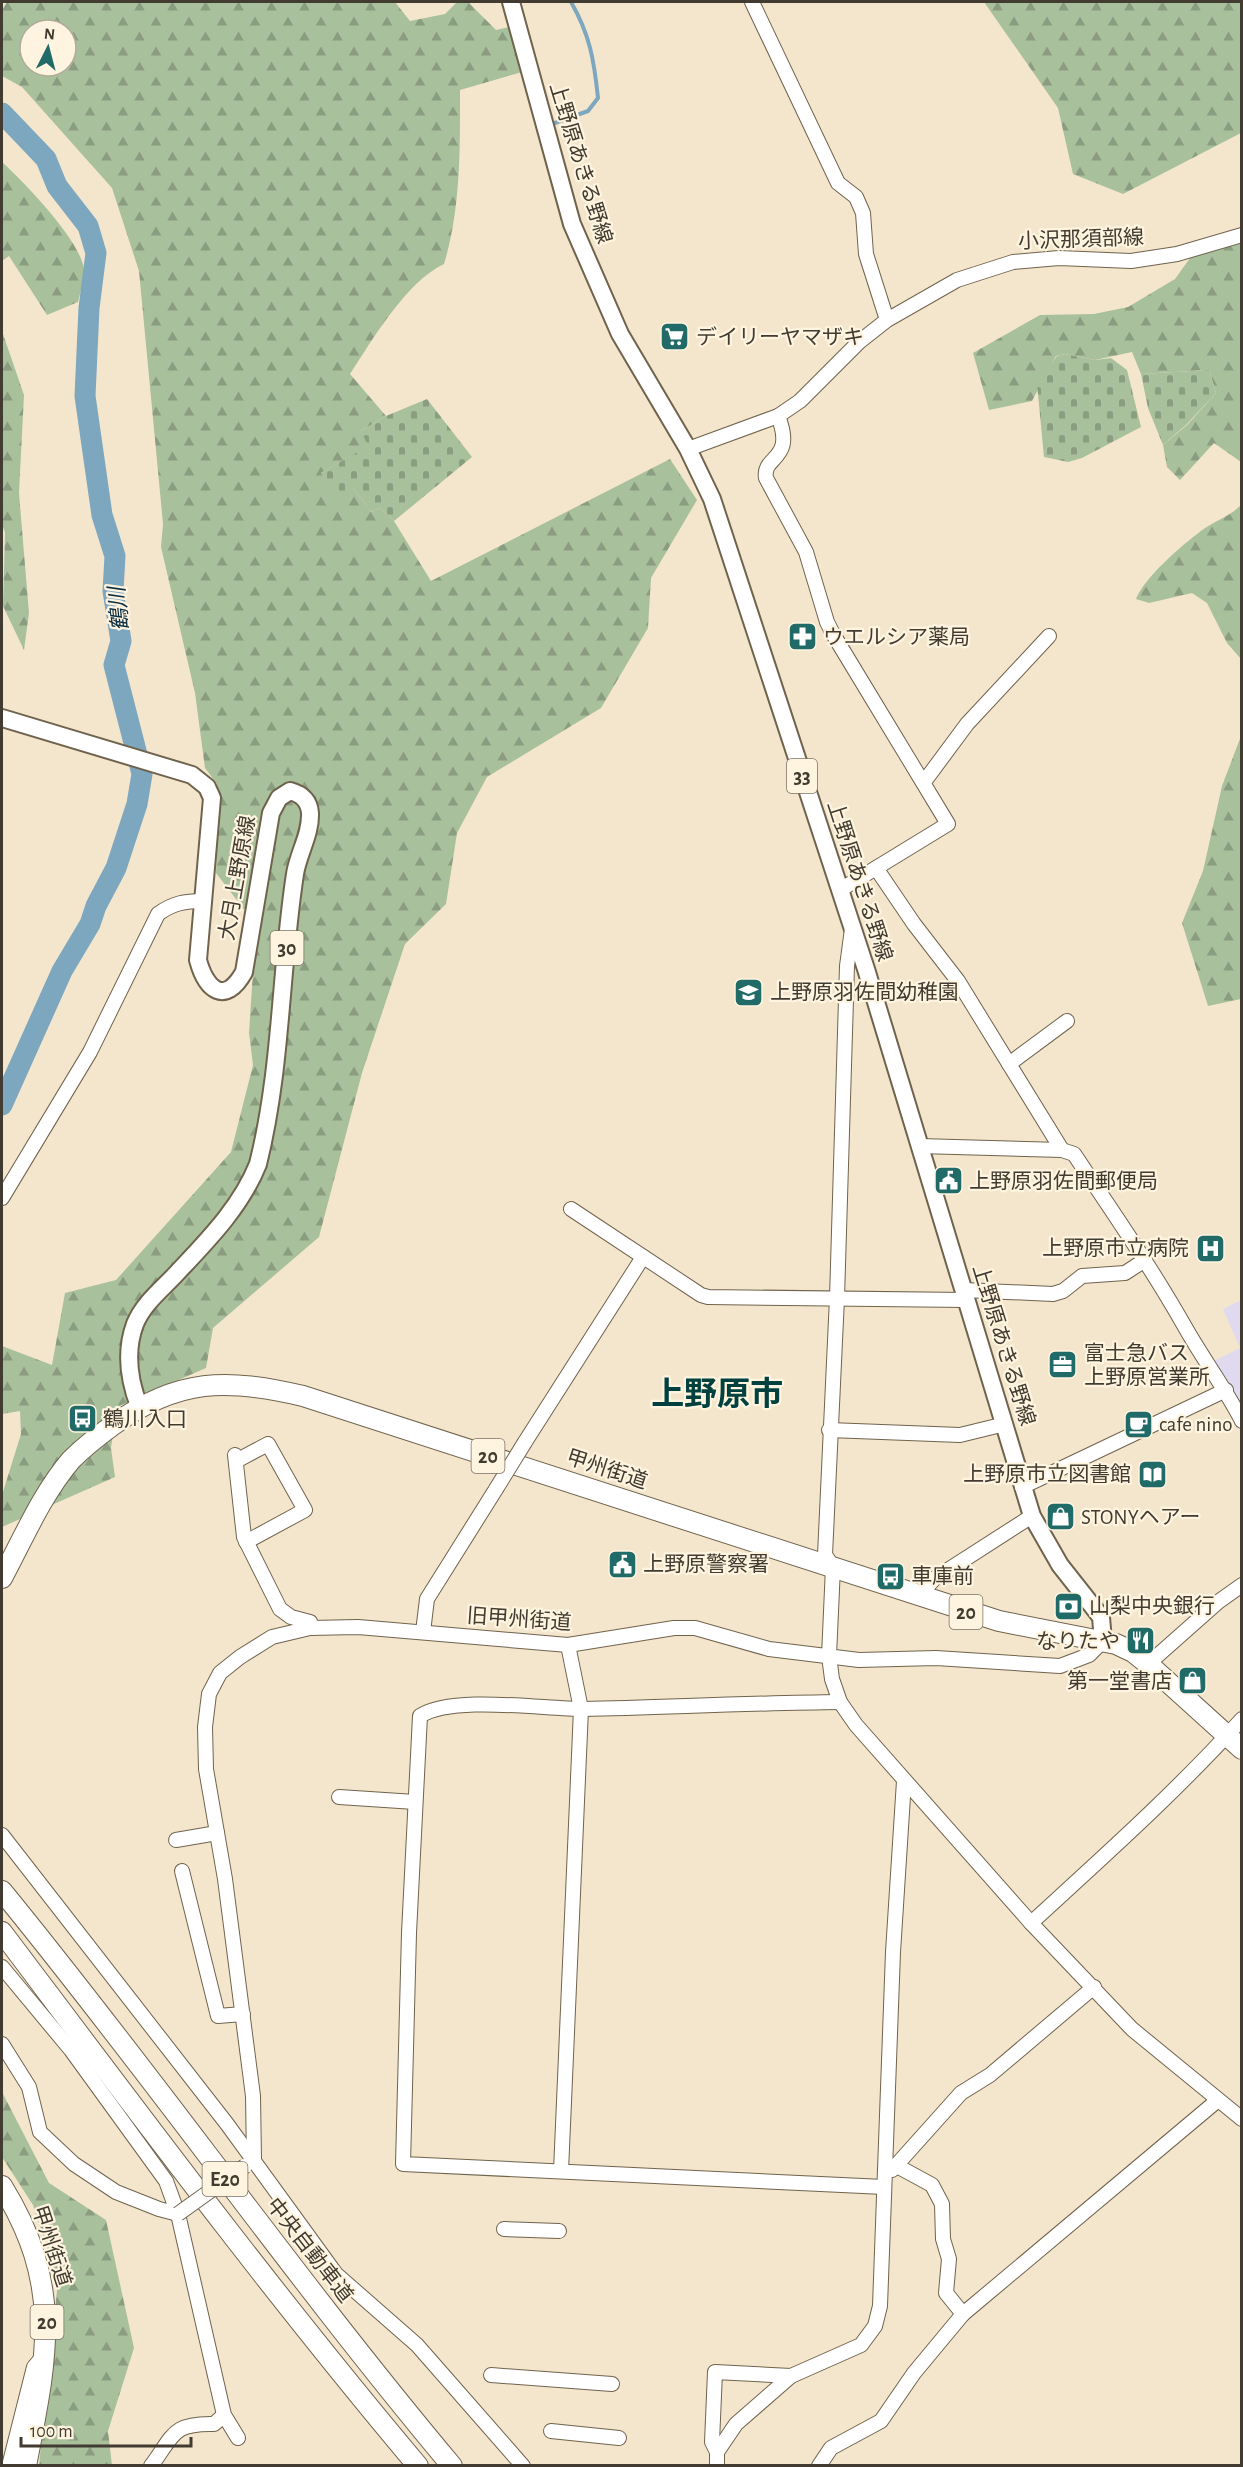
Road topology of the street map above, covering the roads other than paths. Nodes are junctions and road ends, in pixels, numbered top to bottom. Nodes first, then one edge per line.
1 (752, 2) edge
2 (515, 3) edge
3 (1242, 235) edge
4 (887, 320) junction
5 (778, 416) junction
6 (688, 449) junction
7 (1048, 636) dead end
8 (2, 718) edge
9 (924, 782) junction
10 (876, 868) junction
11 (840, 890) junction
12 (203, 901) junction
13 (852, 929) junction
14 (1067, 1021) dead end
15 (1009, 1064) junction
16 (919, 1146) junction
17 (1062, 1150) junction
18 (2, 1198) edge
19 (571, 1209) dead end
20 (643, 1257) junction
21 (1145, 1260) junction
22 (966, 1295) junction
23 (837, 1298) junction
24 (1226, 1390) junction
25 (139, 1406) junction
26 (1242, 1421) edge
27 (1005, 1424) junction
28 (829, 1430) junction
29 (1022, 1487) junction
30 (1032, 1516) junction
31 (246, 1542) junction
32 (833, 1567) junction
33 (2, 1578) edge
34 (1242, 1585) edge
35 (919, 1596) junction
36 (310, 1628) junction
37 (423, 1632) junction
38 (1103, 1641) junction
39 (568, 1645) junction
40 (825, 1655) junction
41 (1148, 1664) junction
42 (840, 1702) junction
43 (581, 1708) junction
44 (1242, 1719) edge
45 (1225, 1735) junction
46 (1242, 1749) edge
47 (903, 1787) junction
48 (339, 1797) dead end
49 (415, 1802) junction
50 (217, 1833) junction
51 (2, 1835) edge
52 (176, 1840) dead end
53 (182, 1871) dead end
54 (2, 1891) edge
55 (1031, 1923) junction
56 (2, 1932) edge
57 (2, 1967) edge
58 (1094, 1987) junction
59 (243, 2014) junction
60 (2, 2044) edge
61 (1218, 2100) junction
62 (1240, 2115) edge
63 (250, 2163) junction
64 (897, 2166) junction
65 (561, 2172) junction
66 (884, 2182) junction
67 (2, 2187) edge
68 (178, 2214) junction
69 (504, 2229) dead end
70 (559, 2231) dead end
71 (963, 2314) junction
72 (46, 2352) junction
73 (491, 2375) dead end
74 (791, 2376) junction
75 (612, 2384) dead end
76 (224, 2415) junction
77 (551, 2431) dead end
78 (238, 2438) dead end
79 (618, 2438) dead end
80 (717, 2459) edge
81 (9, 2466) edge
82 (26, 2466) edge
83 (151, 2466) edge
84 (418, 2466) edge
85 (452, 2466) edge
86 (523, 2466) edge
87 (819, 2466) edge

1 - 4 street
2 - 6 main road, 上野原あきる野線 / 33
3 - 4 street, 小沢那須部線
4 - 5 street, 小沢那須部線
5 - 6 street, 小沢那須部線
5 - 9 street
6 - 11 main road, 上野原あきる野線 / 33
7 - 9 street
8 - 12 main road, 大月上野原線 / 30
9 - 10 street
10 - 11 street
10 - 15 street
11 - 13 main road, 上野原あきる野線 / 33
12 - 18 street
12 - 25 main road, 大月上野原線 / 30
13 - 16 main road, 上野原あきる野線 / 33
13 - 23 street
14 - 15 street
15 - 17 street
16 - 17 street
16 - 22 main road, 上野原あきる野線 / 33
17 - 21 street
19 - 20 street
20 - 23 street
20 - 37 street, bridge
21 - 22 street
21 - 24 street
22 - 23 street
22 - 27 main road, 上野原あきる野線 / 33
23 - 28 street
24 - 26 street
24 - 29 street
25 - 32 highway, 甲州街道 / 20
25 - 33 highway, 甲州街道 / 20
27 - 28 street
27 - 29 main road, 上野原あきる野線 / 33
28 - 32 street
29 - 30 main road, 上野原あきる野線 / 33
30 - 35 street
30 - 38 main road, 上野原あきる野線 / 33
31 - 31 street
31 - 36 street
32 - 35 highway, 甲州街道 / 20
32 - 40 street
34 - 41 street
35 - 38 highway, 甲州街道 / 20
36 - 37 street, 旧甲州街道
36 - 50 street, 旧甲州街道
37 - 39 street, 旧甲州街道
38 - 40 street, 旧甲州街道
38 - 41 highway, 甲州街道 / 20
39 - 40 street, 旧甲州街道
39 - 43 street
40 - 42 street
41 - 45 highway, 甲州街道 / 20
42 - 43 street
42 - 47 street
43 - 49 street
43 - 65 street
44 - 45 street
45 - 46 highway, 甲州街道 / 20
45 - 55 street
47 - 55 street
47 - 66 street
48 - 49 street
49 - 65 street
50 - 52 street
50 - 59 street, 旧甲州街道
51 - 63 street
53 - 59 street
54 - 85 highway, 中央自動車道 / E20
55 - 58 street
56 - 84 highway, E20
57 - 68 street
58 - 61 street
58 - 64 street
59 - 63 street, 旧甲州街道
60 - 68 street
61 - 62 street
61 - 71 street
63 - 68 street, bridge
63 - 86 street
64 - 66 street
64 - 71 street
65 - 66 street
66 - 74 street
67 - 72 highway, 甲州街道 / 20
68 - 76 street
69 - 70 street
71 - 87 street
72 - 81 street
72 - 82 highway, 甲州街道 / 20
73 - 75 street
74 - 80 street
74 - 80 street
76 - 78 street
76 - 83 street
77 - 79 street

